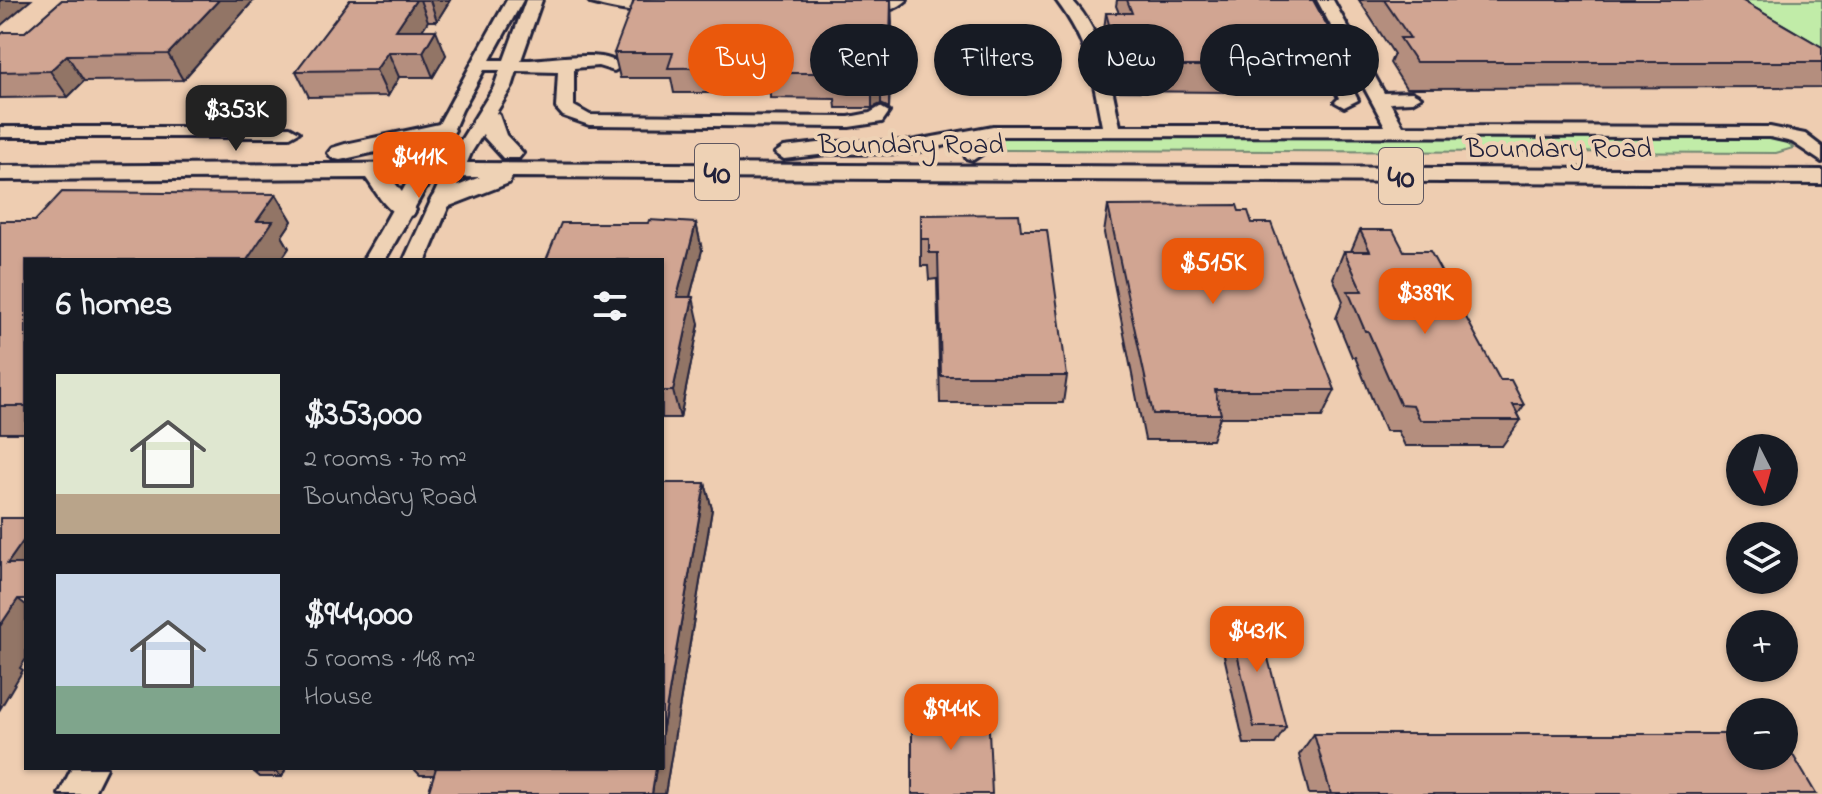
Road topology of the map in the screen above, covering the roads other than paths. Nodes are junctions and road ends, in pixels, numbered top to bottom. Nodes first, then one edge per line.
1 (515, 0) edge
2 (534, 0) edge
3 (596, 0) edge
4 (899, 0) edge
5 (1064, 0) edge
6 (1325, 0) edge
7 (681, 8) edge
8 (849, 8) edge
9 (553, 64) junction
10 (478, 65) junction
11 (512, 65) junction
12 (614, 66) edge
13 (1347, 96) edge
14 (1412, 97) dead end
15 (1377, 98) junction
16 (1344, 102) dead end
17 (880, 112) dead end
18 (488, 115) junction
19 (444, 130) junction
20 (0, 132) edge
21 (290, 132) dead end
22 (1112, 132) junction
23 (1397, 132) junction
24 (185, 144) junction
25 (340, 153) junction
26 (977, 154) junction
27 (0, 156) edge
28 (1822, 157) edge
29 (430, 162) junction
30 (459, 162) junction
31 (514, 162) junction
32 (373, 171) junction
33 (0, 173) edge
34 (1822, 177) edge
35 (442, 201) junction
36 (404, 210) junction
37 (375, 258) edge
38 (416, 258) edge
39 (89, 770) edge
40 (75, 794) edge

1 - 10 street
2 - 11 street
3 - 7 street
4 - 8 street
5 - 22 street
6 - 15 street
9 - 11 street
9 - 12 street
9 - 17 street
10 - 11 street
10 - 19 street
11 - 18 street
13 - 16 street
14 - 15 street
15 - 23 street
18 - 30 street
18 - 31 main road
19 - 25 main road
19 - 29 street
20 - 24 street, Boundary Road
21 - 24 street, Boundary Road
22 - 23 street
22 - 26 street
23 - 28 street
24 - 25 main road, Boundary Road / 40
24 - 27 main road, Boundary Road / 40
25 - 29 main road, Boundary Road / 40
26 - 28 main road, Boundary Road / 40
26 - 31 main road, Boundary Road / 40
26 - 31 main road, Boundary Road / 40
26 - 34 main road, Boundary Road / 40
29 - 30 main road, Boundary Road / 40
29 - 32 main road, Boundary Road / 40
29 - 36 street
30 - 31 main road, Boundary Road / 40
30 - 35 street
31 - 35 main road
32 - 33 main road, Boundary Road / 40
32 - 36 main road
35 - 38 street
36 - 37 street
39 - 40 street

